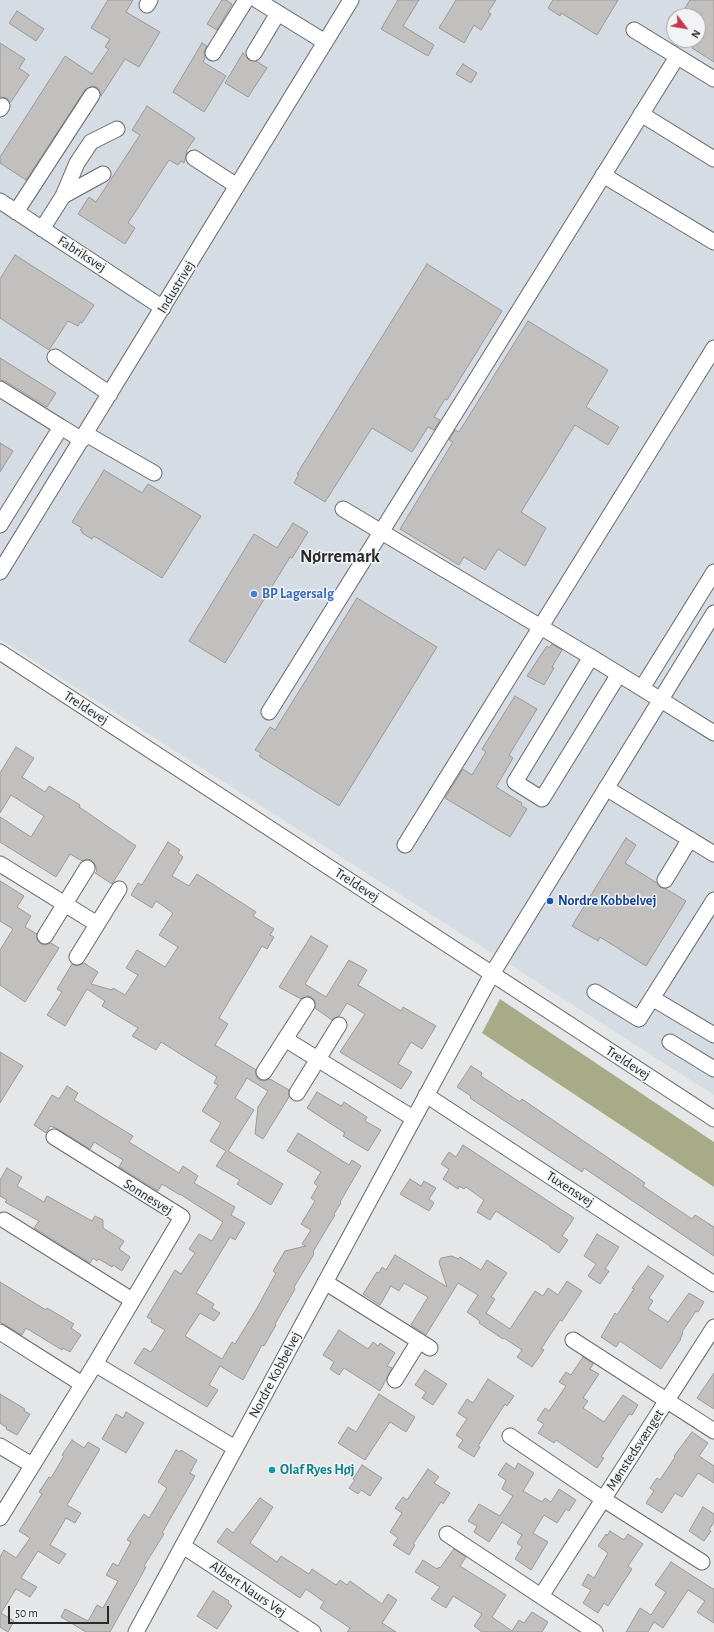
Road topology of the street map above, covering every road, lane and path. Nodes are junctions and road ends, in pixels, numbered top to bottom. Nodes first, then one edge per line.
1 (246, 0) edge
2 (351, 0) edge
3 (268, 5) edge
4 (634, 30) dead end
5 (325, 42) junction
6 (214, 53) dead end
7 (254, 53) dead end
8 (677, 57) junction
9 (714, 79) edge
10 (92, 95) dead end
11 (641, 114) junction
12 (118, 130) dead end
13 (194, 158) dead end
14 (714, 159) edge
15 (103, 174) dead end
16 (603, 175) junction
17 (237, 186) junction
18 (63, 196) junction
19 (0, 201) edge
20 (16, 212) junction
21 (42, 229) junction
22 (714, 242) edge
23 (164, 308) junction
24 (714, 348) edge
25 (55, 357) dead end
26 (0, 389) edge
27 (110, 394) junction
28 (61, 427) junction
29 (84, 437) junction
30 (154, 473) dead end
31 (343, 509) dead end
32 (0, 525) edge
33 (381, 532) junction
34 (0, 572) edge
35 (714, 572) edge
36 (714, 613) edge
37 (541, 626) junction
38 (0, 652) edge
39 (591, 657) junction
40 (619, 674) junction
41 (642, 688) junction
42 (660, 700) junction
43 (269, 712) dead end
44 (714, 733) edge
45 (606, 788) junction
46 (690, 840) junction
47 (405, 845) dead end
48 (714, 854) edge
49 (0, 864) edge
50 (87, 868) dead end
51 (665, 880) dead end
52 (119, 889) dead end
53 (714, 900) edge
54 (65, 904) junction
55 (97, 924) junction
56 (45, 936) dead end
57 (77, 957) dead end
58 (492, 974) junction
59 (595, 992) dead end
60 (652, 998) junction
61 (307, 1005) dead end
62 (339, 1025) dead end
63 (714, 1035) edge
64 (286, 1039) junction
65 (670, 1042) dead end
66 (317, 1060) junction
67 (714, 1069) edge
68 (264, 1072) dead end
69 (297, 1093) dead end
70 (426, 1095) junction
71 (414, 1118) junction
72 (714, 1119) edge
73 (54, 1137) dead end
74 (4, 1220) dead end
75 (325, 1282) junction
76 (714, 1284) edge
77 (132, 1300) junction
78 (714, 1327) edge
79 (0, 1332) edge
80 (573, 1340) dead end
81 (95, 1364) junction
82 (395, 1380) dead end
83 (82, 1384) junction
84 (667, 1400) junction
85 (714, 1431) edge
86 (510, 1436) dead end
87 (0, 1446) edge
88 (235, 1448) junction
89 (32, 1465) junction
90 (603, 1499) junction
91 (0, 1518) edge
92 (447, 1534) dead end
93 (182, 1546) junction
94 (702, 1562) dead end
95 (541, 1596) junction
96 (136, 1632) edge
97 (313, 1632) edge
98 (595, 1632) edge

1 - 6 street
2 - 5 street, Industrivej
3 - 5 street
3 - 7 street
4 - 8 street
5 - 17 street, Industrivej
8 - 9 street
8 - 11 street
10 - 20 street
11 - 14 street
11 - 16 street
12 - 18 street
13 - 17 street
15 - 18 street
16 - 22 street
16 - 33 street
17 - 23 street, Industrivej
18 - 21 street
19 - 20 street, Fabriksvej
20 - 21 street, Fabriksvej
21 - 23 street, Fabriksvej
23 - 27 street, Industrivej
24 - 37 street
25 - 27 street
26 - 28 street
27 - 29 street, Industrivej
28 - 29 street
28 - 32 street
29 - 30 street
29 - 34 street, Industrivej
31 - 33 street
33 - 37 street
33 - 43 street
35 - 41 street
36 - 42 street, Nordre Kobbelvej
37 - 39 street
37 - 47 street
38 - 58 street, Treldevej
39 - 40 street
39 - 40 street
40 - 41 street
41 - 42 street
42 - 44 street
42 - 45 street, Nordre Kobbelvej
45 - 46 street
45 - 58 street, Nordre Kobbelvej
46 - 48 street
46 - 51 street
49 - 54 street
50 - 54 street
52 - 55 street
53 - 60 street
54 - 55 street
54 - 56 street
55 - 57 street
58 - 70 street, Nordre Kobbelvej
58 - 72 street, Treldevej
59 - 60 street
60 - 63 street
61 - 64 street
62 - 66 street
64 - 66 street
64 - 68 street
65 - 67 street
66 - 69 street
66 - 71 street
70 - 71 street, Nordre Kobbelvej
70 - 76 street, Tuxensvej
71 - 75 street, Nordre Kobbelvej
73 - 77 street, Sonnesvej
74 - 77 street
75 - 82 street
75 - 88 street, Nordre Kobbelvej
77 - 81 street, Sonnesvej
78 - 84 street, Mønstedsvænget
79 - 83 street
80 - 84 street, Mønstedsvænget
81 - 83 street, Sonnesvej
81 - 88 street
83 - 89 street, Sonnesvej
84 - 85 street, Mønstedsvænget
84 - 90 street, Mønstedsvænget
86 - 90 street, Mønstedsvænget
87 - 89 street
88 - 93 street, Nordre Kobbelvej
89 - 91 street, Sonnesvej
90 - 94 street, Mønstedsvænget
90 - 95 street, Mønstedsvænget
92 - 95 street
93 - 96 street, Nordre Kobbelvej
93 - 97 street, Albert Naurs Vej
95 - 98 street

